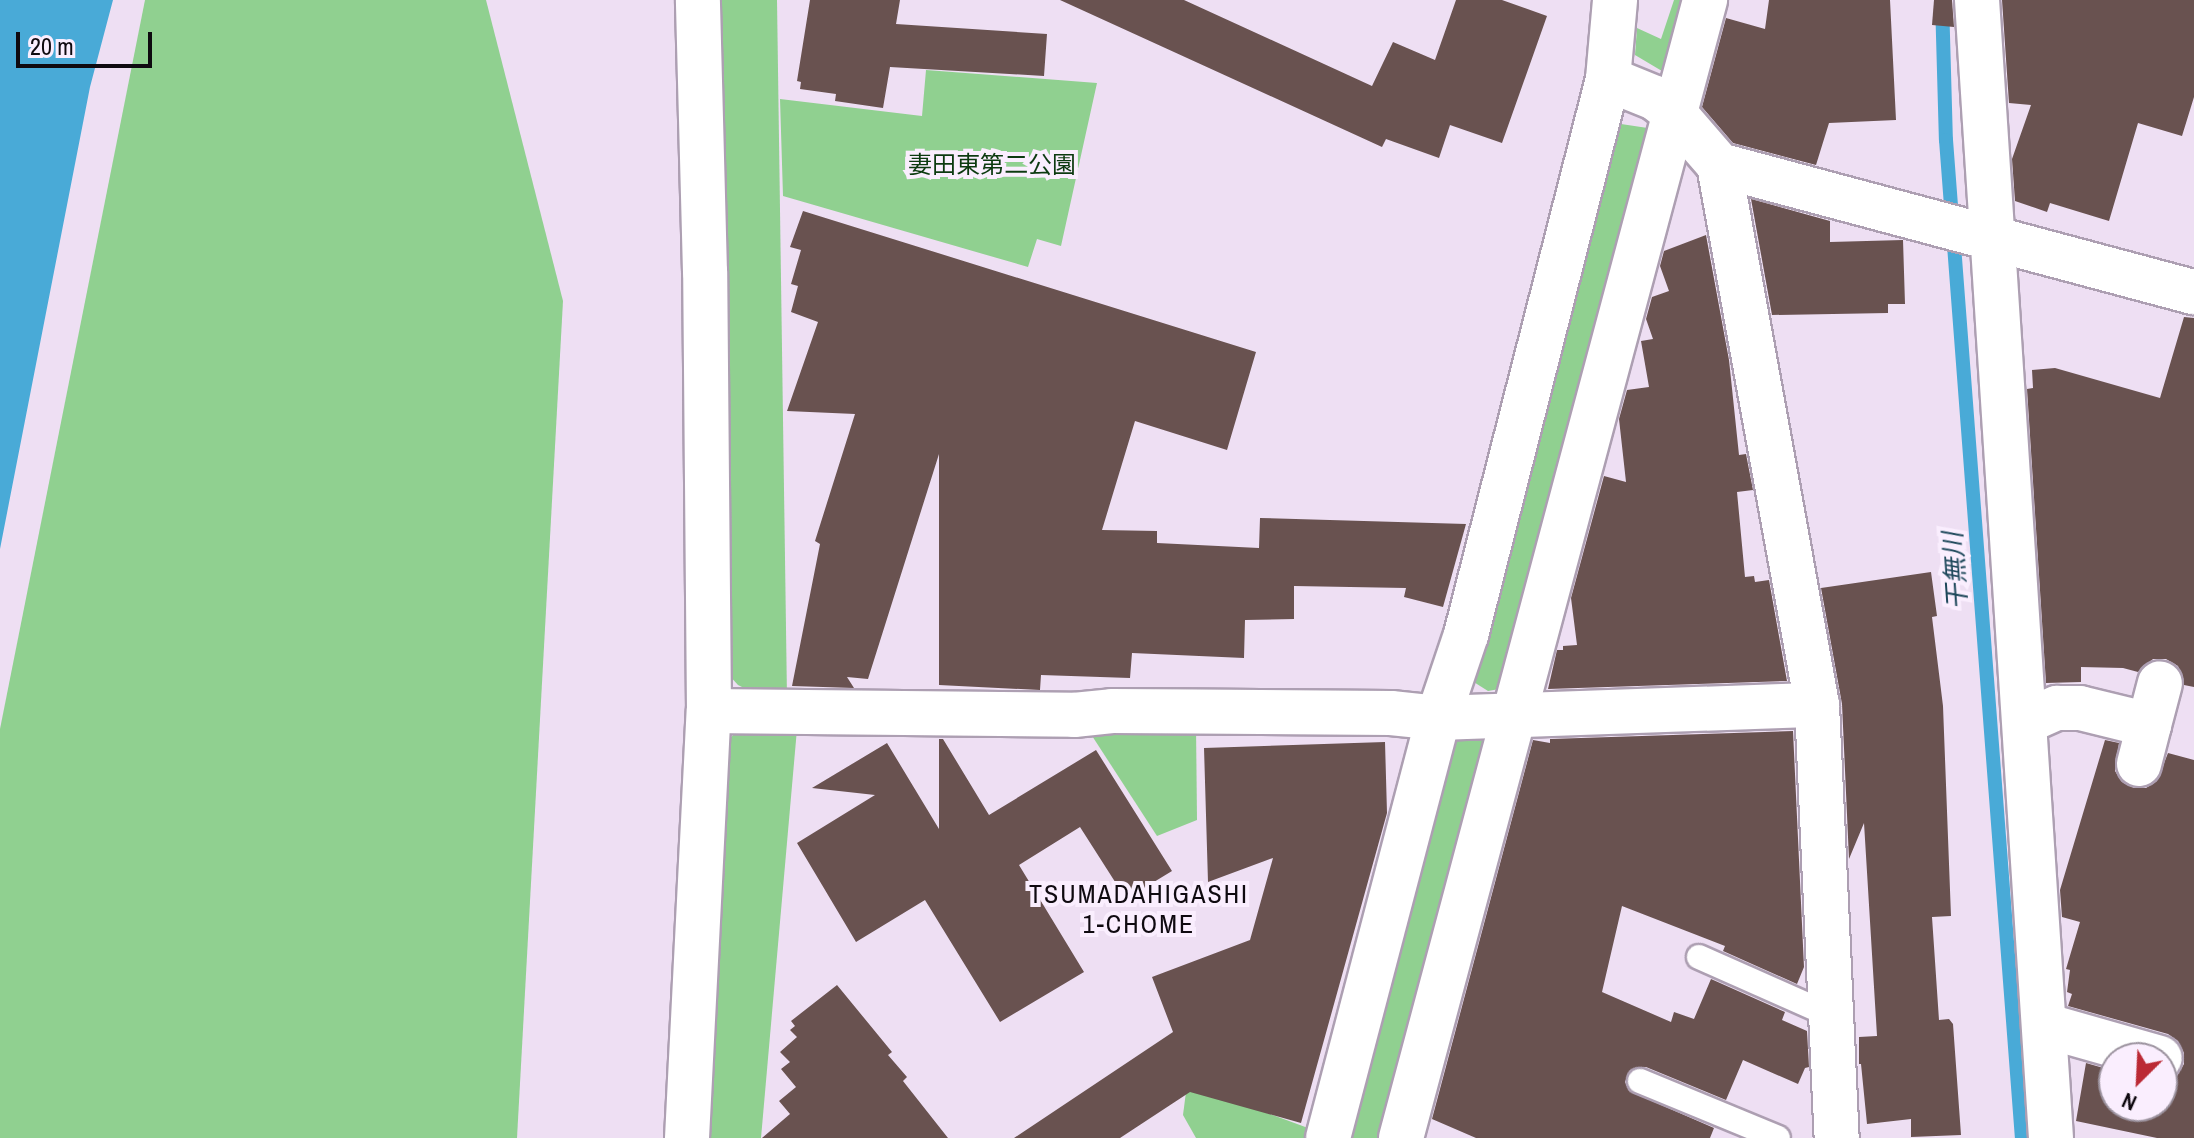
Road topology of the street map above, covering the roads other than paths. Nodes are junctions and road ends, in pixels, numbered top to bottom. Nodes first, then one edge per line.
1 (698, 0) edge
2 (1615, 0) edge
3 (1705, 0) edge
4 (1977, 0) edge
5 (1608, 79) junction
6 (1674, 113) junction
7 (1719, 165) junction
8 (1984, 235) junction
9 (2194, 292) edge
10 (2160, 683) dead end
11 (1817, 705) junction
12 (709, 711) junction
13 (1515, 713) junction
14 (1438, 718) junction
15 (2025, 722) junction
16 (1699, 957) dead end
17 (1832, 1016) junction
18 (2047, 1026) junction
19 (2104, 1042) edge
20 (1640, 1081) dead end
21 (687, 1138) edge
22 (1328, 1138) edge
23 (1401, 1138) edge
24 (1778, 1138) edge
25 (1837, 1138) edge
26 (2051, 1138) edge

1 - 12 street
2 - 5 street
3 - 6 street
4 - 8 street
5 - 6 street
5 - 14 street
6 - 7 street
6 - 13 street
7 - 8 street
7 - 11 street
8 - 9 street
8 - 15 street
10 - 15 street
11 - 13 street
11 - 17 street
12 - 14 street
12 - 21 street
13 - 14 street
13 - 23 street
14 - 22 street
15 - 18 street
16 - 17 lane
17 - 25 street
18 - 19 street
18 - 26 street
20 - 24 lane

